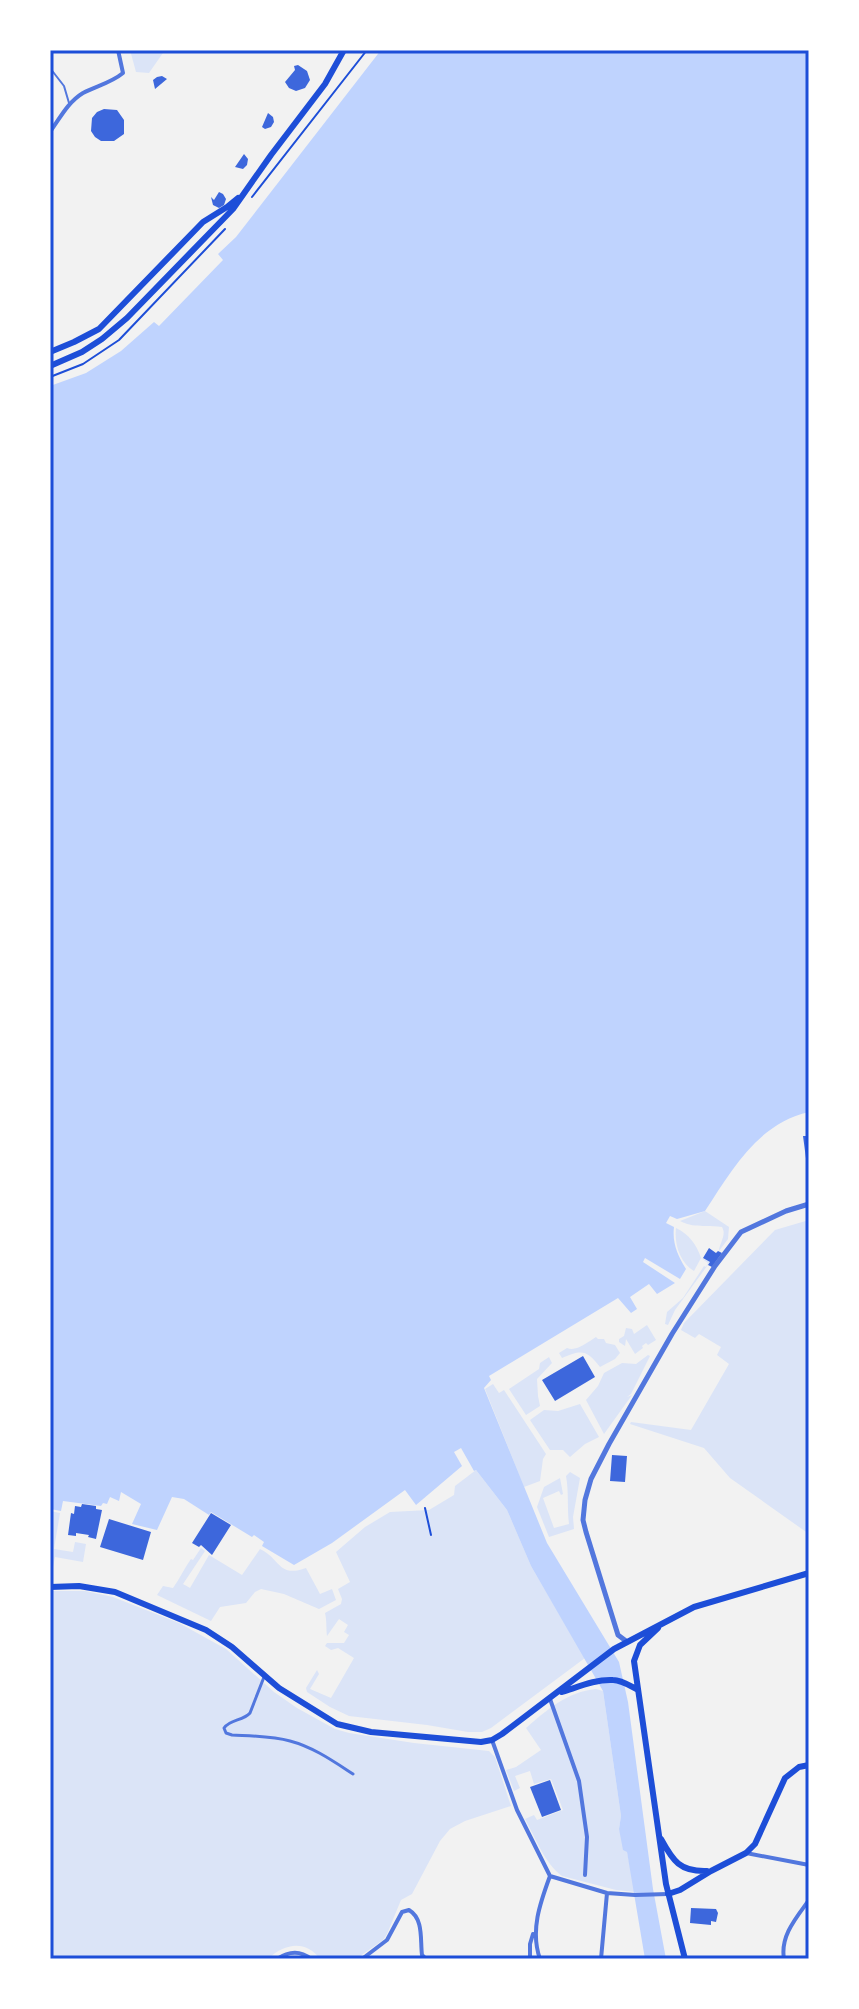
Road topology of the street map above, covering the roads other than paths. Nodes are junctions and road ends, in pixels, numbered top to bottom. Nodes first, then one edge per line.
1 (118, 50) edge
2 (344, 50) edge
3 (50, 68) edge
4 (69, 103) junction
5 (50, 132) edge
6 (243, 193) junction
7 (50, 352) edge
8 (50, 366) edge
9 (809, 1204) edge
10 (809, 1573) edge
11 (50, 1587) edge
12 (677, 1615) junction
13 (626, 1641) junction
14 (264, 1676) junction
15 (638, 1690) junction
16 (552, 1697) junction
17 (492, 1740) junction
18 (809, 1765) edge
19 (353, 1774) dead end
20 (659, 1836) junction
21 (746, 1853) junction
22 (809, 1865) edge
23 (711, 1871) junction
24 (585, 1875) dead end
25 (550, 1876) junction
26 (680, 1890) junction
27 (607, 1893) junction
28 (668, 1894) junction
29 (809, 1900) edge
30 (672, 1911) junction
31 (536, 1929) junction
32 (277, 1959) edge
33 (311, 1959) edge
34 (362, 1959) edge
35 (426, 1959) edge
36 (530, 1959) edge
37 (540, 1959) edge
38 (601, 1959) edge
39 (685, 1959) edge
40 (784, 1959) edge

1 - 4 street
2 - 6 main road
3 - 4 lane
4 - 5 street
6 - 7 main road
6 - 8 main road
9 - 13 street
10 - 12 main road
11 - 14 main road
12 - 13 main road
12 - 15 main road
13 - 16 main road
14 - 17 main road
14 - 19 street
15 - 16 main road
15 - 20 main road
16 - 17 main road
16 - 24 street
17 - 25 street
18 - 21 main road
20 - 23 main road
20 - 28 main road
21 - 22 street
21 - 23 main road
23 - 26 main road
25 - 27 street
25 - 31 street
26 - 28 main road
26 - 30 main road
27 - 28 street
27 - 38 street
28 - 30 main road
29 - 40 street
30 - 39 main road
31 - 36 street
31 - 37 street
32 - 33 street
34 - 35 street

